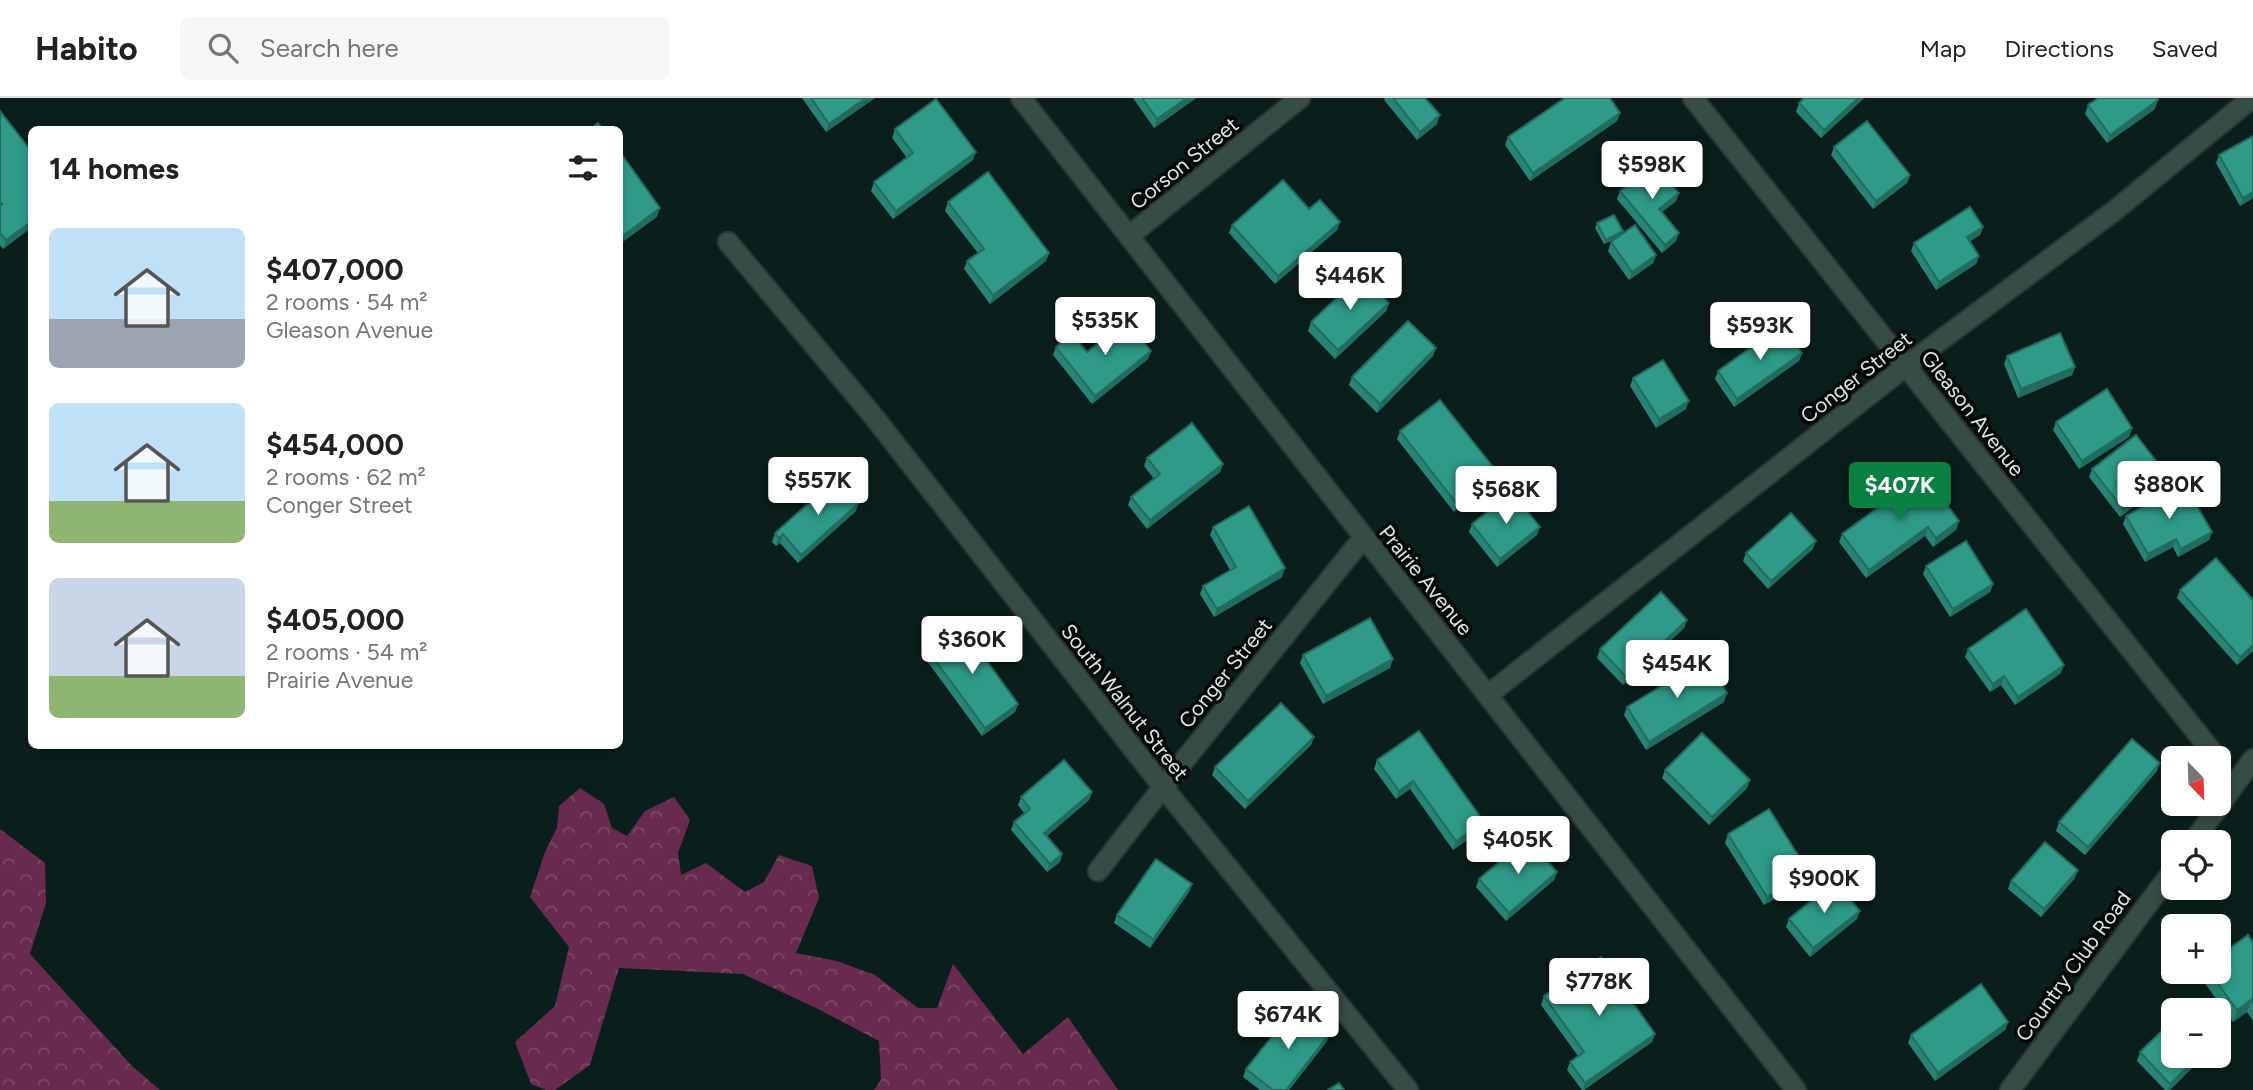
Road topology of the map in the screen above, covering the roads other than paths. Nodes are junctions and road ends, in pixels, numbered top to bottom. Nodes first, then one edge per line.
1 (1021, 98) edge
2 (1300, 98) edge
3 (1693, 98) edge
4 (2252, 98) edge
5 (1129, 236) junction
6 (728, 242) dead end
7 (1906, 366) junction
8 (1363, 538) junction
9 (1489, 694) junction
10 (2208, 746) edge
11 (2253, 759) edge
12 (2231, 776) edge
13 (2236, 782) junction
14 (1163, 787) junction
15 (2202, 830) edge
16 (1098, 871) dead end
17 (2161, 887) edge
18 (1408, 1090) edge
19 (1796, 1090) edge
20 (2010, 1090) edge

1 - 5 street, Prairie Avenue
2 - 5 street, Corson Street
3 - 7 street, Gleason Avenue
4 - 7 street, Conger Street
5 - 8 street, Prairie Avenue
6 - 14 street, South Walnut Street
7 - 9 street, Conger Street
7 - 10 street, Gleason Avenue
8 - 9 street, Prairie Avenue
8 - 14 street, Conger Street
9 - 19 street, Prairie Avenue
11 - 13 street
12 - 13 street, Gleason Avenue
13 - 15 street
14 - 16 street, Conger Street
14 - 18 street, South Walnut Street
17 - 20 street, Country Club Road

